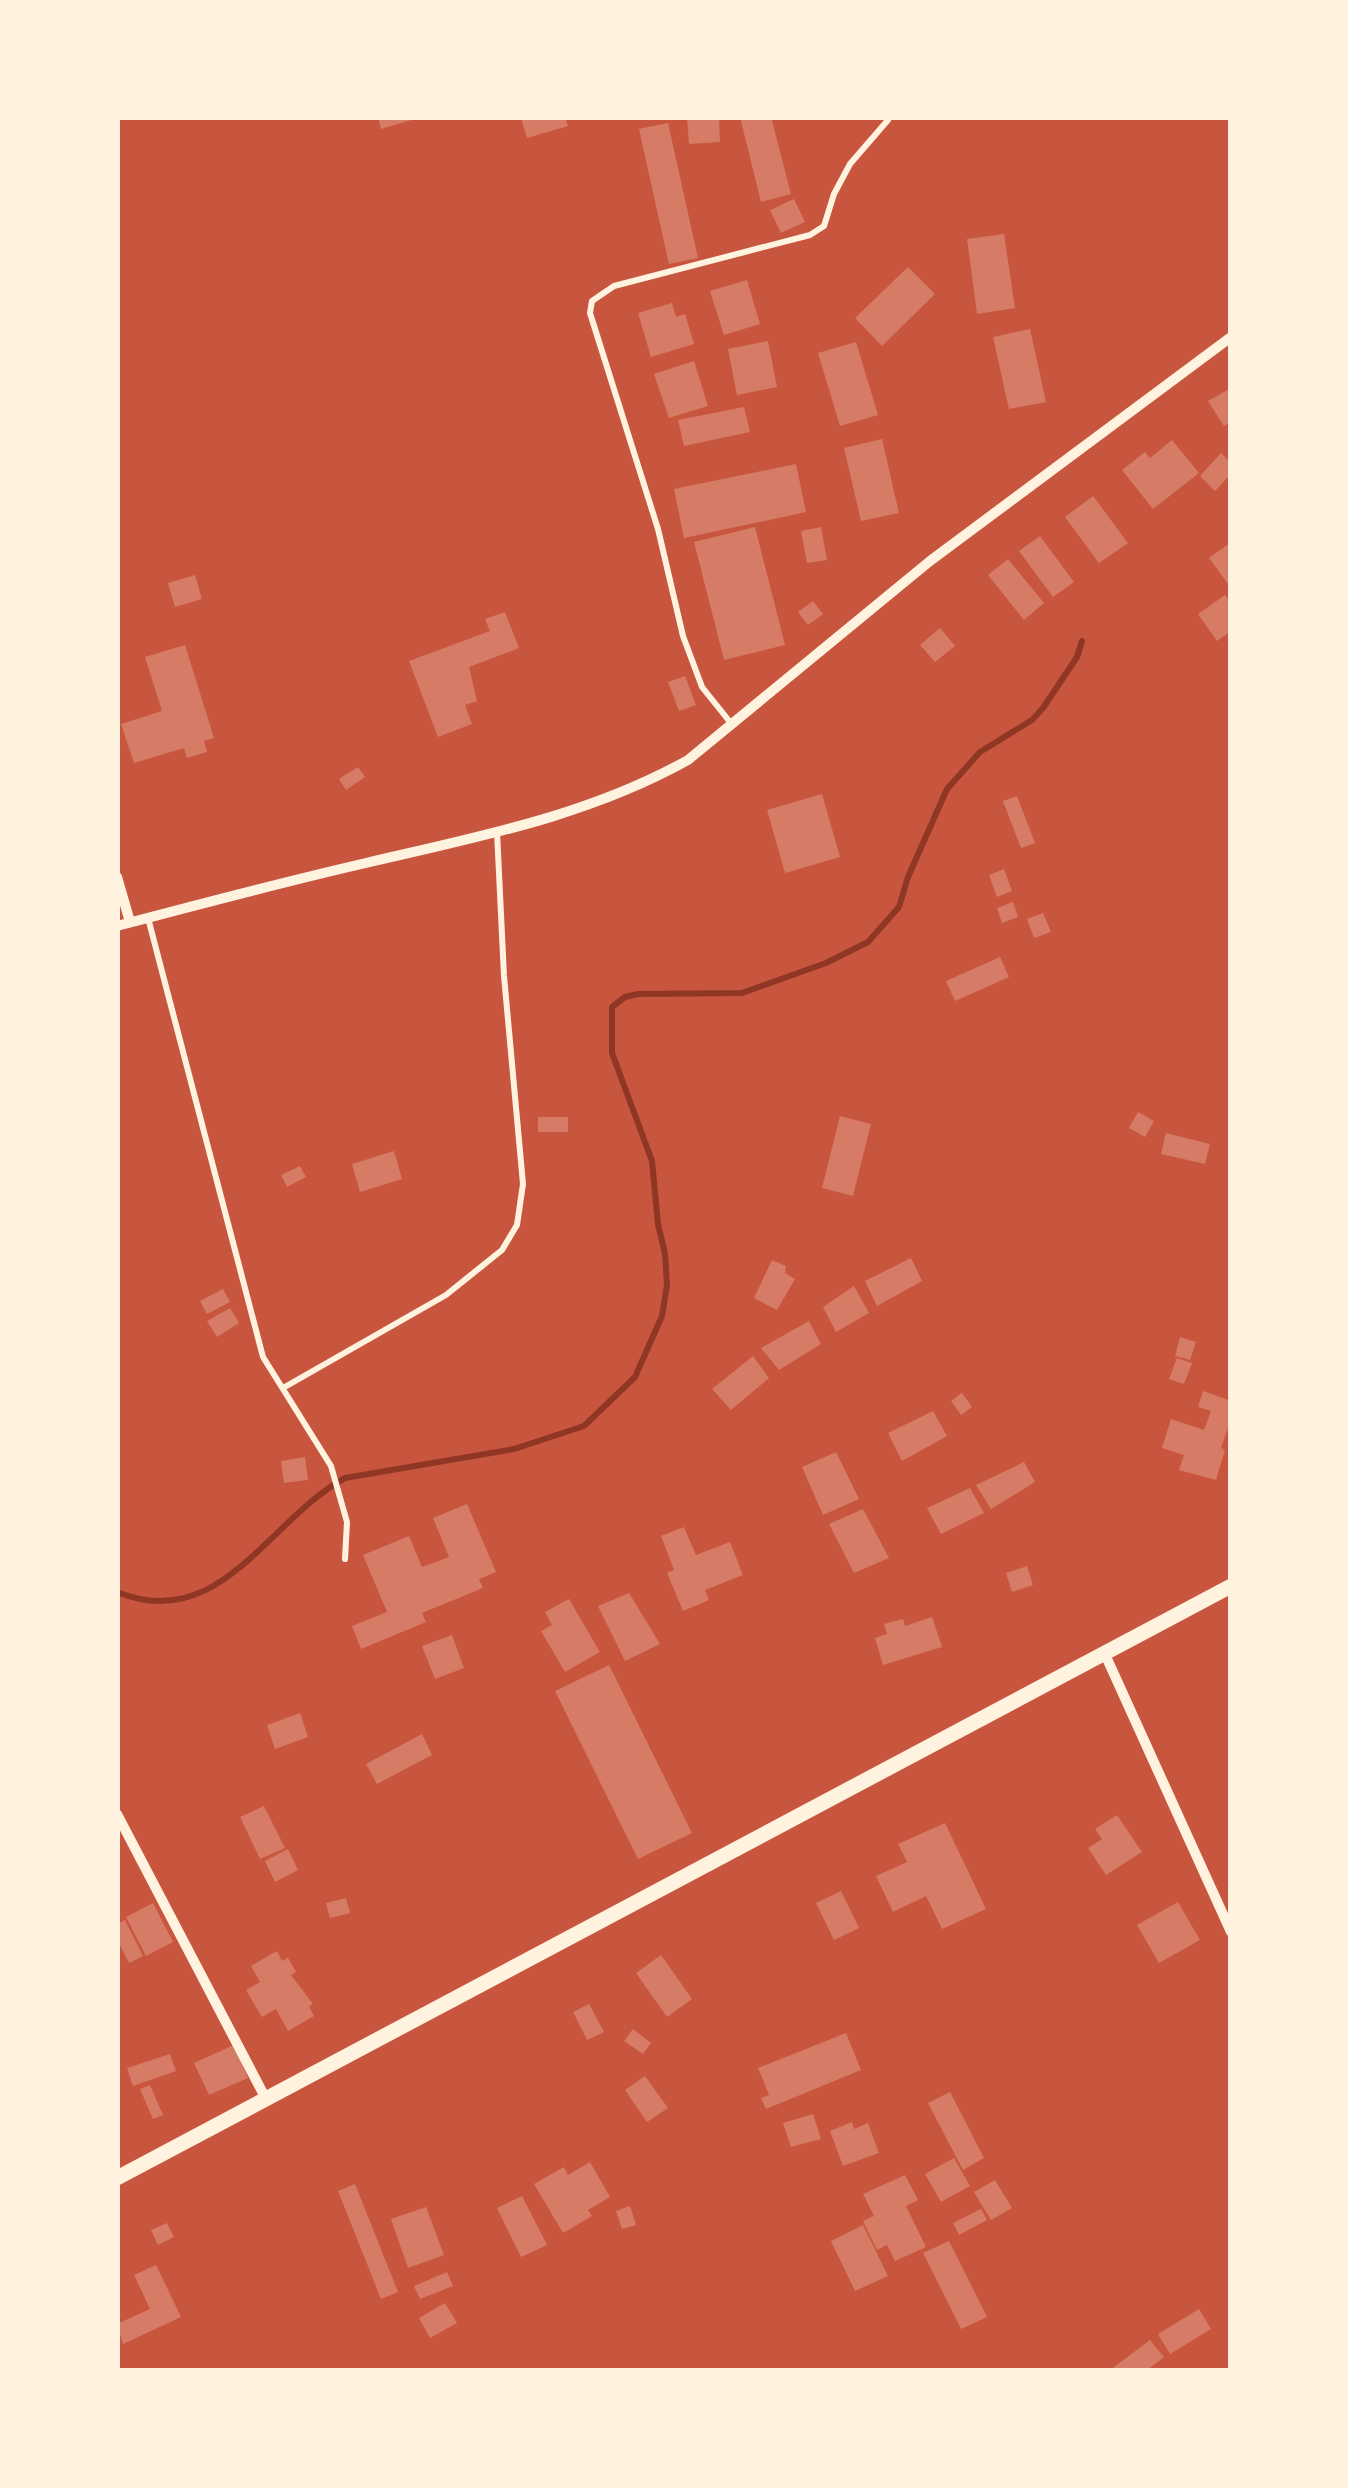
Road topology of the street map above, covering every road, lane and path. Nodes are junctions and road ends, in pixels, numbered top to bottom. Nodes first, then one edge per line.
1 (888, 120) edge
2 (1231, 338) edge
3 (732, 725) junction
4 (497, 832) junction
5 (117, 877) edge
6 (148, 917) junction
7 (123, 924) edge
8 (283, 1388) junction
9 (345, 1559) dead end
10 (1231, 1586) edge
11 (1104, 1652) junction
12 (117, 1814) edge
13 (1231, 1932) edge
14 (266, 2098) junction
15 (117, 2178) edge

1 - 3 lane
2 - 3 street
3 - 4 street
4 - 6 street
4 - 8 lane
5 - 7 street
6 - 7 street
6 - 8 lane
8 - 9 lane
10 - 11 main road
11 - 13 street
11 - 14 main road
12 - 14 street
14 - 15 main road

